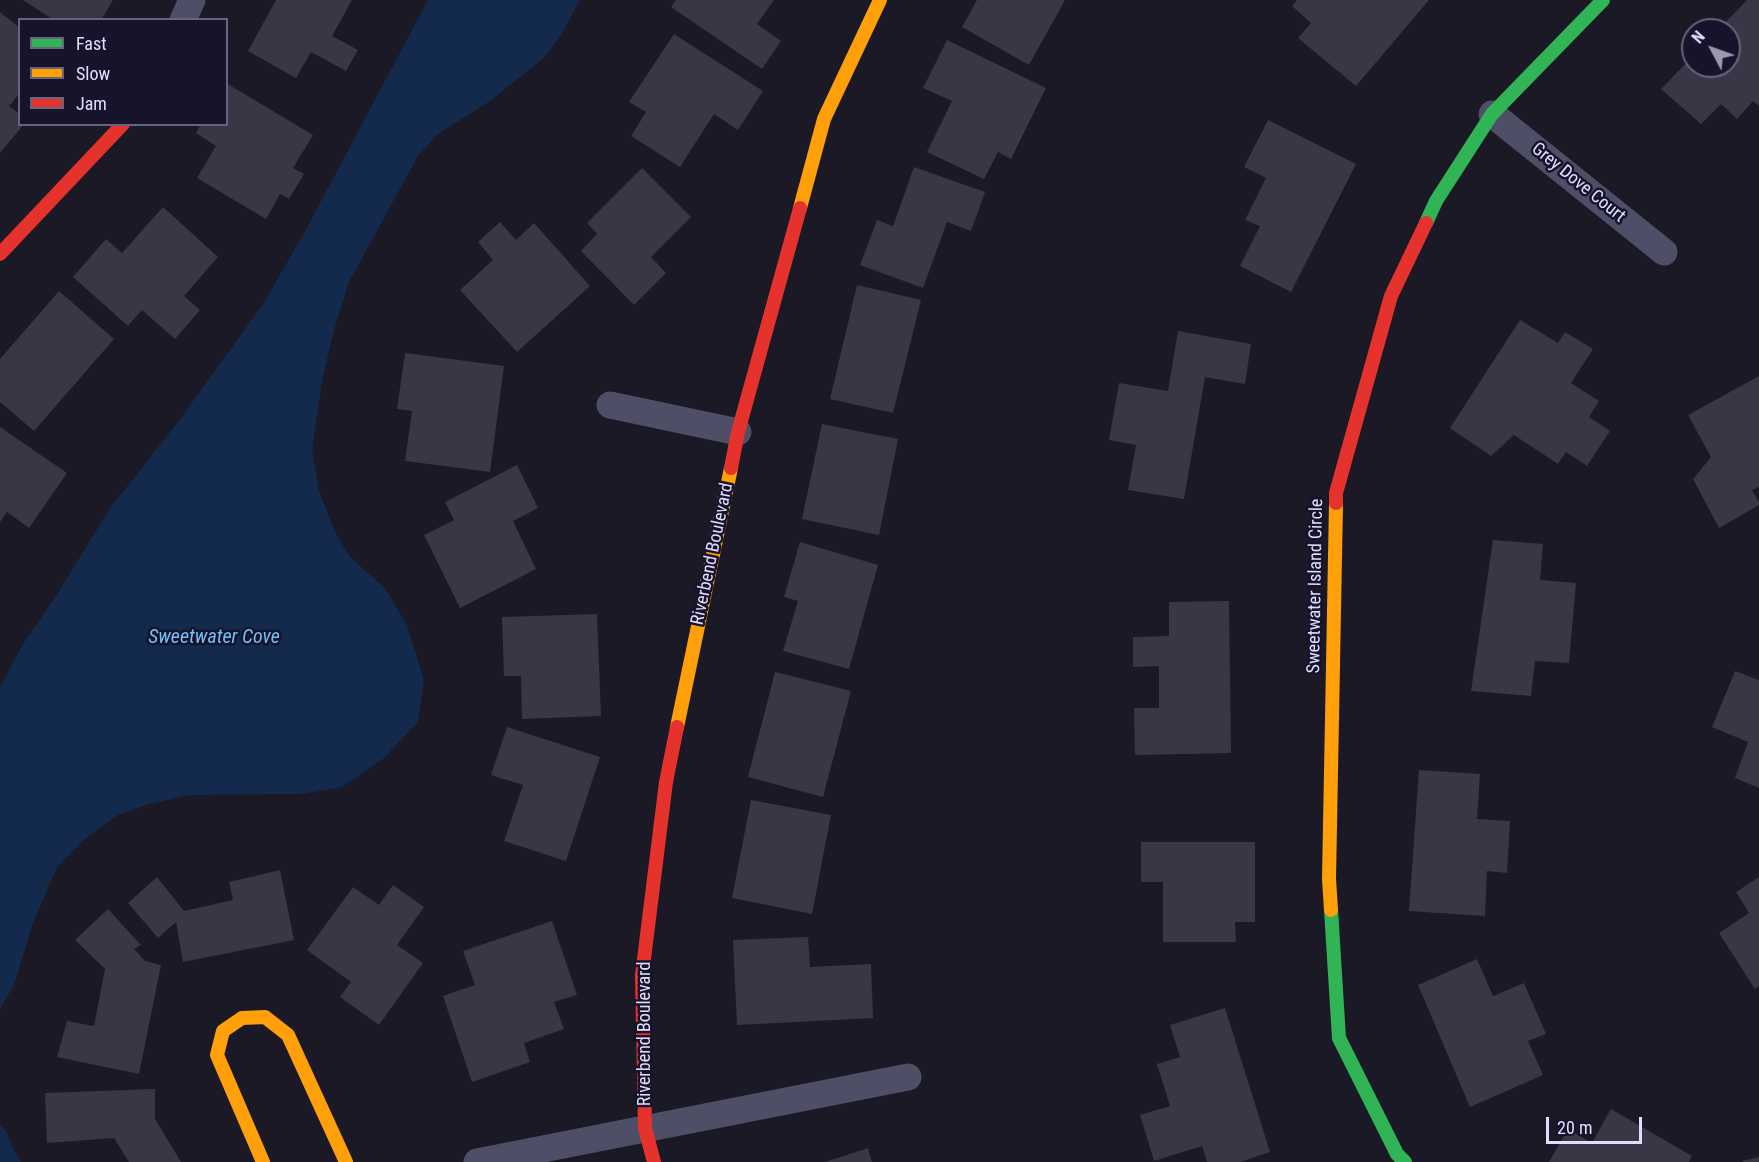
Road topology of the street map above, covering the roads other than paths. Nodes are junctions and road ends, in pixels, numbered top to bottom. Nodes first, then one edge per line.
1 (192, 0) edge
2 (880, 0) edge
3 (1603, 0) edge
4 (184, 18) edge
5 (1492, 114) junction
6 (122, 126) edge
7 (1664, 252) dead end
8 (0, 254) edge
9 (610, 405) dead end
10 (738, 432) junction
11 (908, 1077) dead end
12 (645, 1128) junction
13 (263, 1162) edge
14 (346, 1162) edge
15 (477, 1162) edge
16 (654, 1162) edge
17 (1405, 1162) edge

1 - 4 street
2 - 10 street, Riverbend Boulevard
3 - 5 street, Sweetwater Island Circle
5 - 7 street, Grey Dove Court
5 - 17 street, Sweetwater Island Circle
6 - 8 street
9 - 10 street
10 - 12 street, Riverbend Boulevard
11 - 12 street, Riverbend Boulevard
12 - 15 street, Riverbend Boulevard
12 - 16 street, Riverbend Boulevard
13 - 14 street

